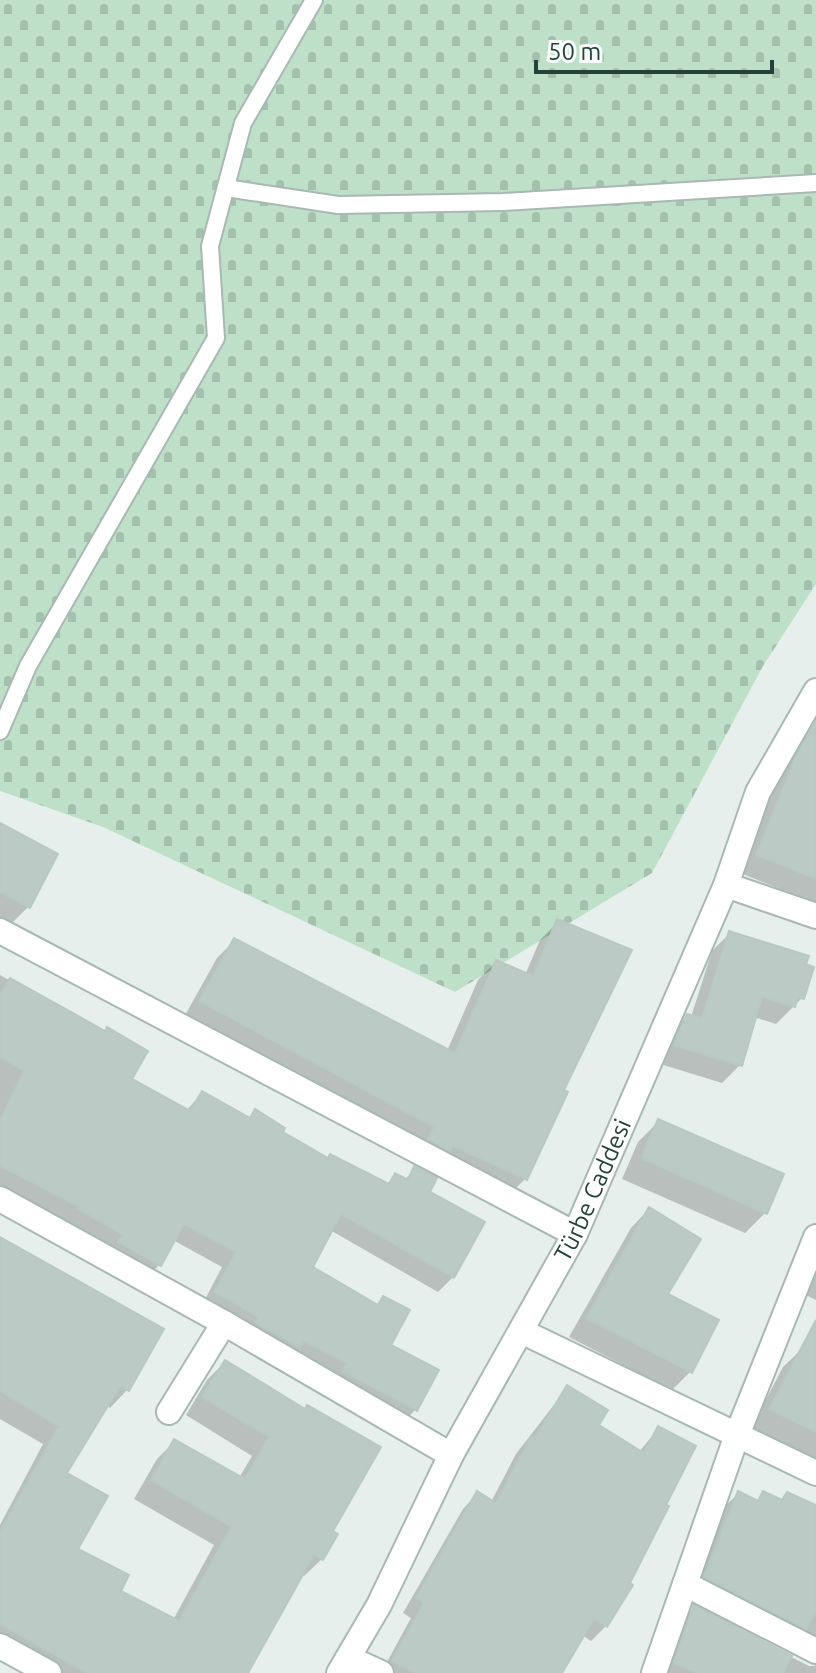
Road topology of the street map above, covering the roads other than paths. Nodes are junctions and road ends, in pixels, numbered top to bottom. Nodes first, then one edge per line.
1 (314, 0) edge
2 (816, 183) edge
3 (226, 188) junction
4 (816, 691) edge
5 (0, 731) edge
6 (726, 885) junction
7 (816, 916) edge
8 (0, 931) edge
9 (0, 1199) edge
10 (575, 1234) junction
11 (816, 1237) edge
12 (224, 1323) junction
13 (521, 1331) junction
14 (169, 1412) dead end
15 (737, 1435) junction
16 (451, 1455) junction
17 (816, 1473) edge
18 (685, 1584) junction
19 (0, 1646) edge
20 (816, 1651) edge
21 (343, 1665) edge
22 (49, 1673) edge
23 (381, 1673) edge
24 (654, 1673) edge

1 - 3 lane
2 - 3 lane
3 - 5 lane
4 - 6 street, Türbe Caddesi
6 - 7 street
6 - 10 street, Türbe Caddesi
8 - 10 street
9 - 12 street
10 - 13 street, Türbe Caddesi
11 - 15 street
12 - 14 street
12 - 16 street
13 - 15 street
13 - 16 street, Türbe Caddesi
15 - 17 street
15 - 18 street
16 - 21 street, Türbe Caddesi
18 - 20 street
18 - 24 street
19 - 22 street
21 - 23 street

